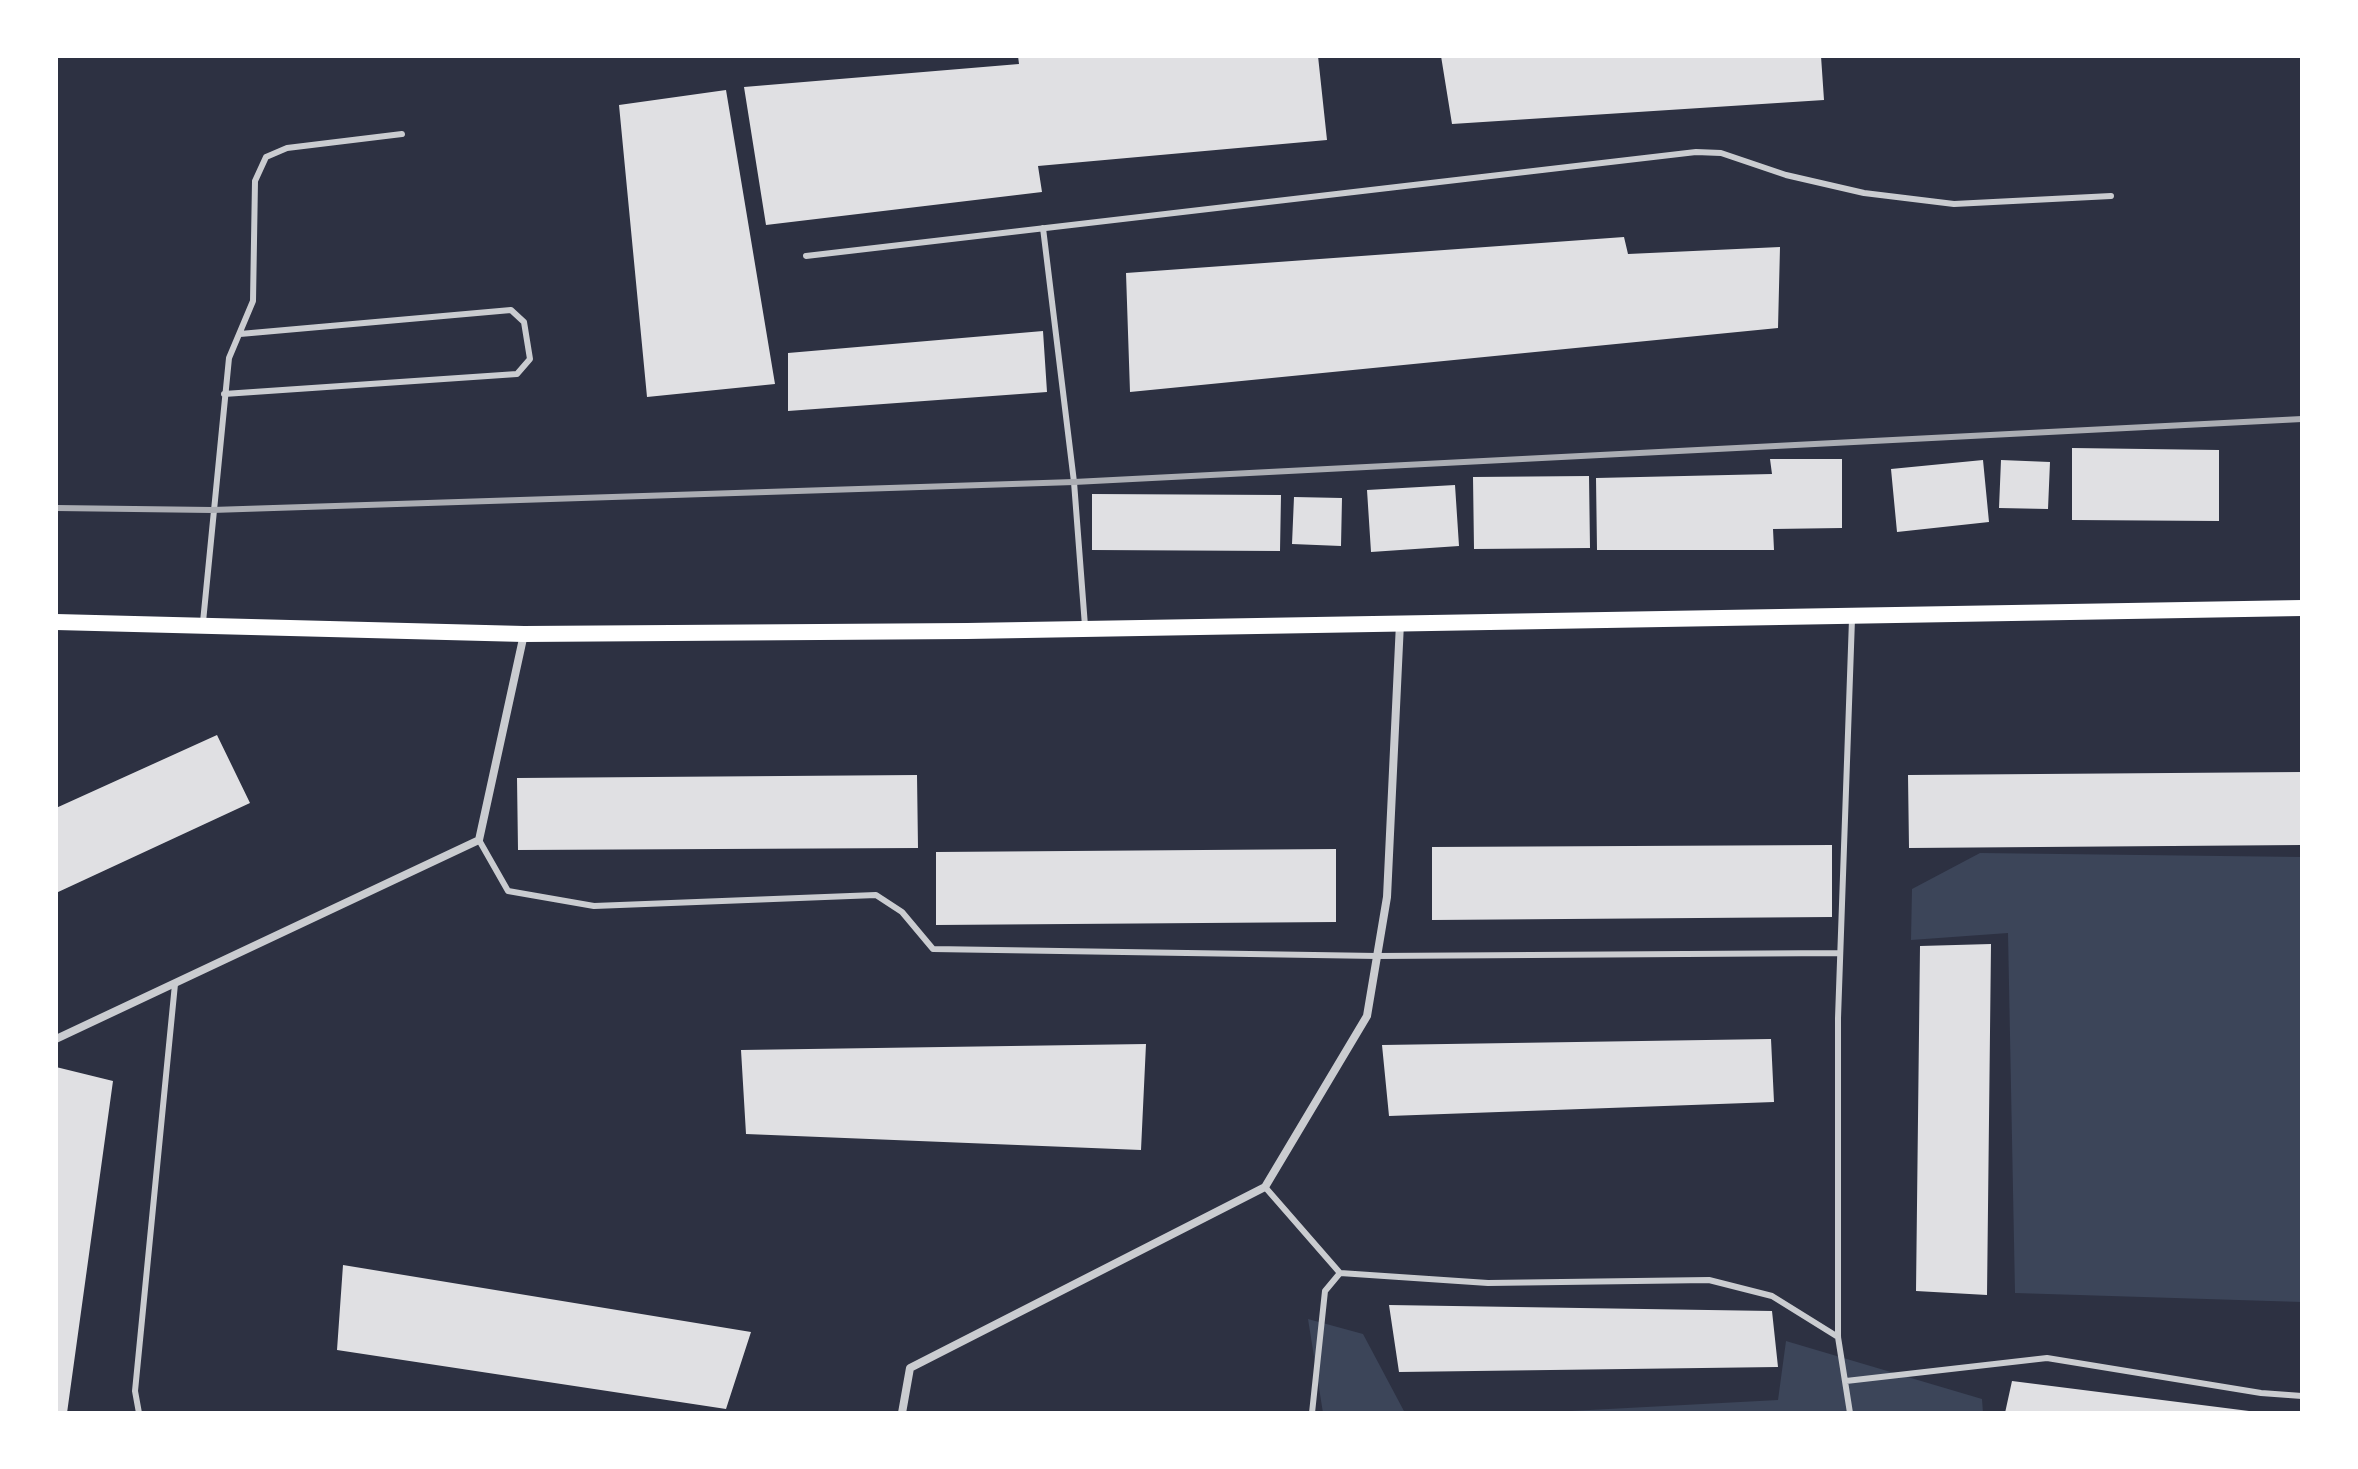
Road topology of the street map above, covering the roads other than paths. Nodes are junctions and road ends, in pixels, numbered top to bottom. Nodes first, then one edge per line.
1 (402, 134) dead end
2 (2111, 196) dead end
3 (1043, 228) junction
4 (806, 256) dead end
5 (240, 334) junction
6 (224, 394) junction
7 (2302, 608) edge
8 (1852, 616) junction
9 (56, 622) edge
10 (1400, 623) junction
11 (203, 626) junction
12 (1085, 629) junction
13 (524, 634) junction
14 (479, 840) junction
15 (1840, 953) junction
16 (1377, 956) junction
17 (175, 984) junction
18 (56, 1039) edge
19 (1265, 1187) junction
20 (1340, 1273) junction
21 (1838, 1337) junction
22 (1846, 1381) junction
23 (2302, 1396) edge
24 (139, 1413) edge
25 (902, 1413) edge
26 (1312, 1413) edge
27 (1850, 1413) edge

1 - 5 lane
2 - 3 lane
3 - 4 lane
3 - 12 lane
5 - 6 lane
5 - 6 lane
6 - 11 lane
7 - 8 main road
8 - 10 main road
8 - 15 lane
9 - 11 main road
10 - 12 main road
10 - 16 street
11 - 13 main road
12 - 13 main road
13 - 14 street
14 - 16 lane
14 - 17 street
15 - 16 lane
15 - 21 lane
16 - 19 street
17 - 18 street
17 - 24 lane
19 - 20 lane
19 - 25 street
20 - 21 lane
20 - 26 lane
21 - 22 lane
22 - 23 lane
22 - 27 lane

